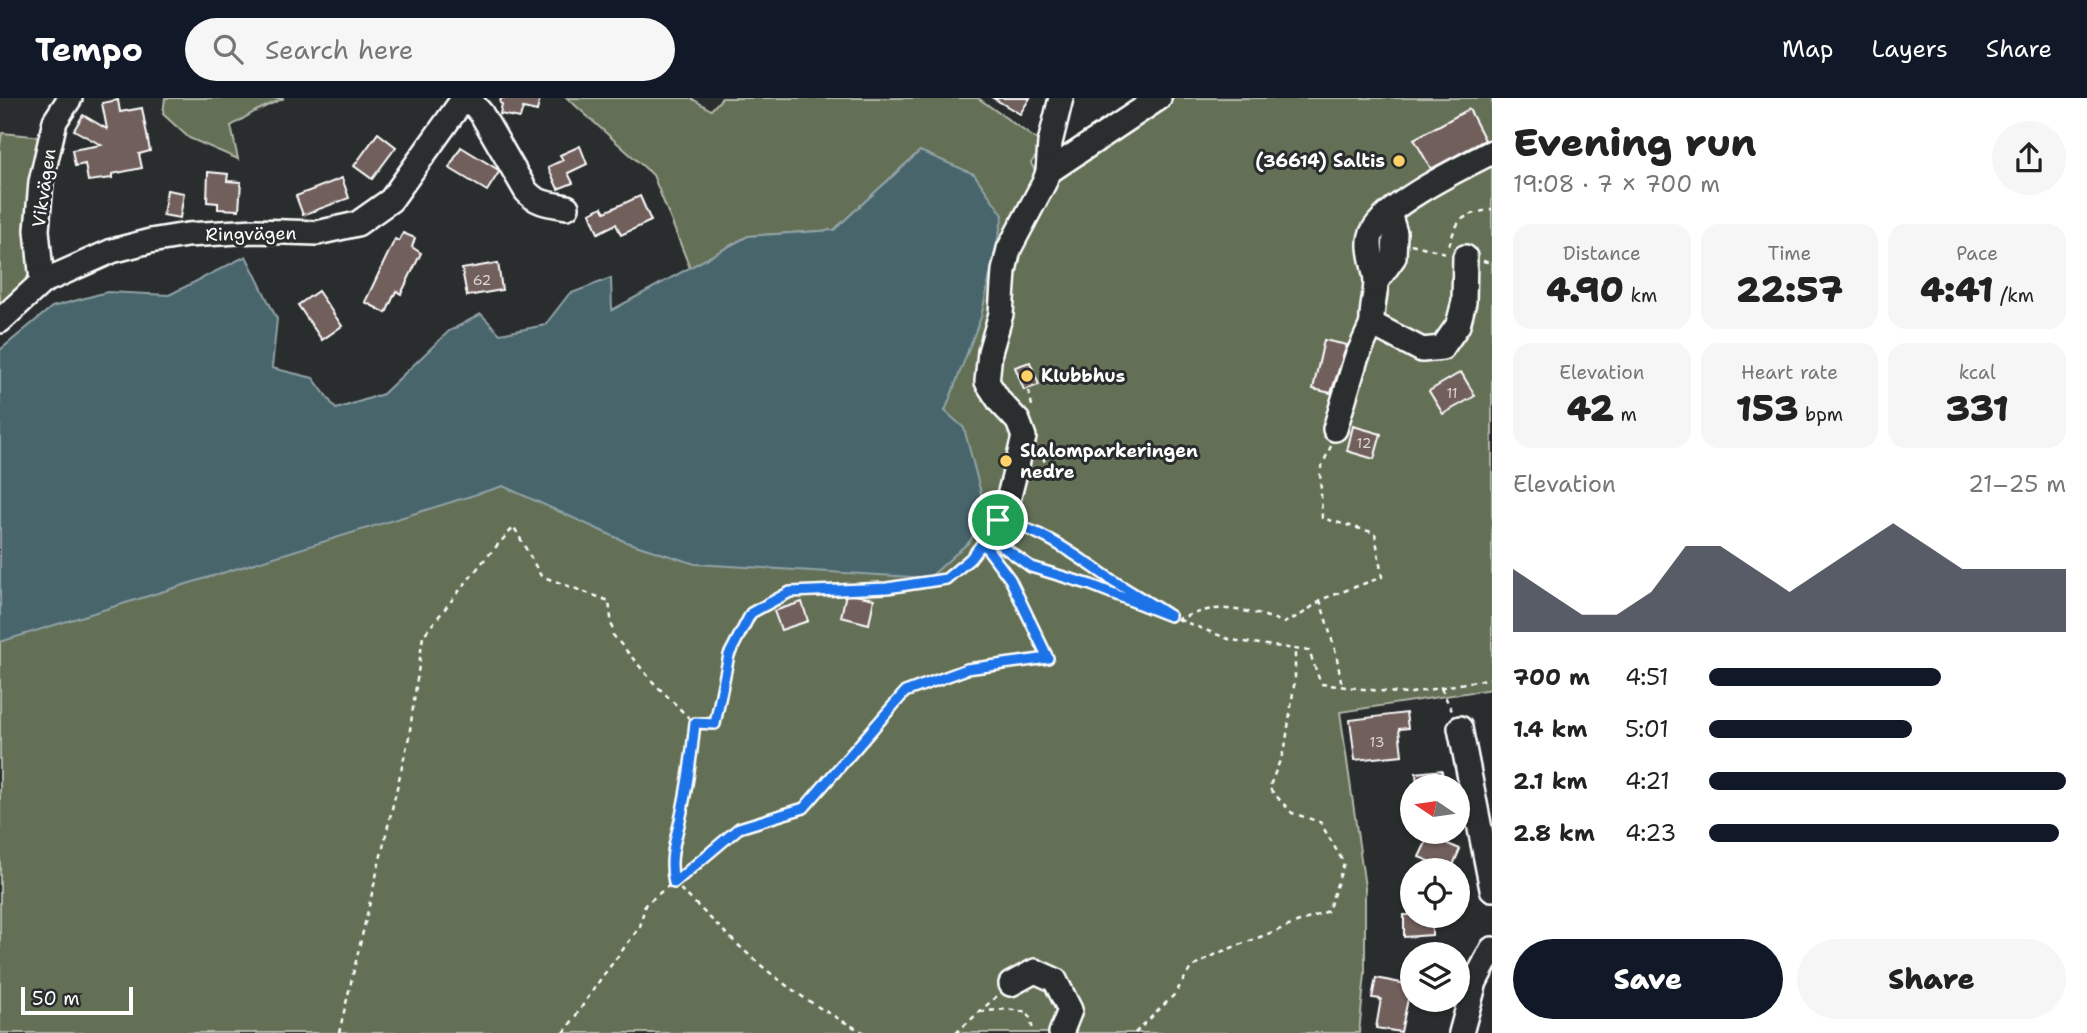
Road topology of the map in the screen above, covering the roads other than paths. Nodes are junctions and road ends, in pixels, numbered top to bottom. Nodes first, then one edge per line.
1 (70, 98) edge
2 (466, 98) edge
3 (1061, 98) edge
4 (1150, 100) edge
5 (1492, 152) edge
6 (1048, 172) junction
7 (566, 206) dead end
8 (1389, 213) junction
9 (1465, 257) road end
10 (42, 282) junction
11 (1376, 282) junction
12 (0, 321) edge
13 (1372, 324) junction
14 (1333, 438) road end
15 (1009, 516) road end
16 (1460, 728) road end
17 (1492, 889) edge
18 (1492, 949) edge
19 (1011, 984) road end
20 (1061, 1033) edge
21 (1461, 1033) edge

1 - 10 street, Vikvägen
2 - 7 street, Ringvägen
2 - 10 street, Ringvägen
3 - 6 street
4 - 6 street
5 - 8 street
6 - 15 street
8 - 11 street
8 - 11 street
9 - 13 street
10 - 12 street, Ringvägen
11 - 13 street
13 - 14 street
16 - 17 street
18 - 21 street
19 - 20 street

